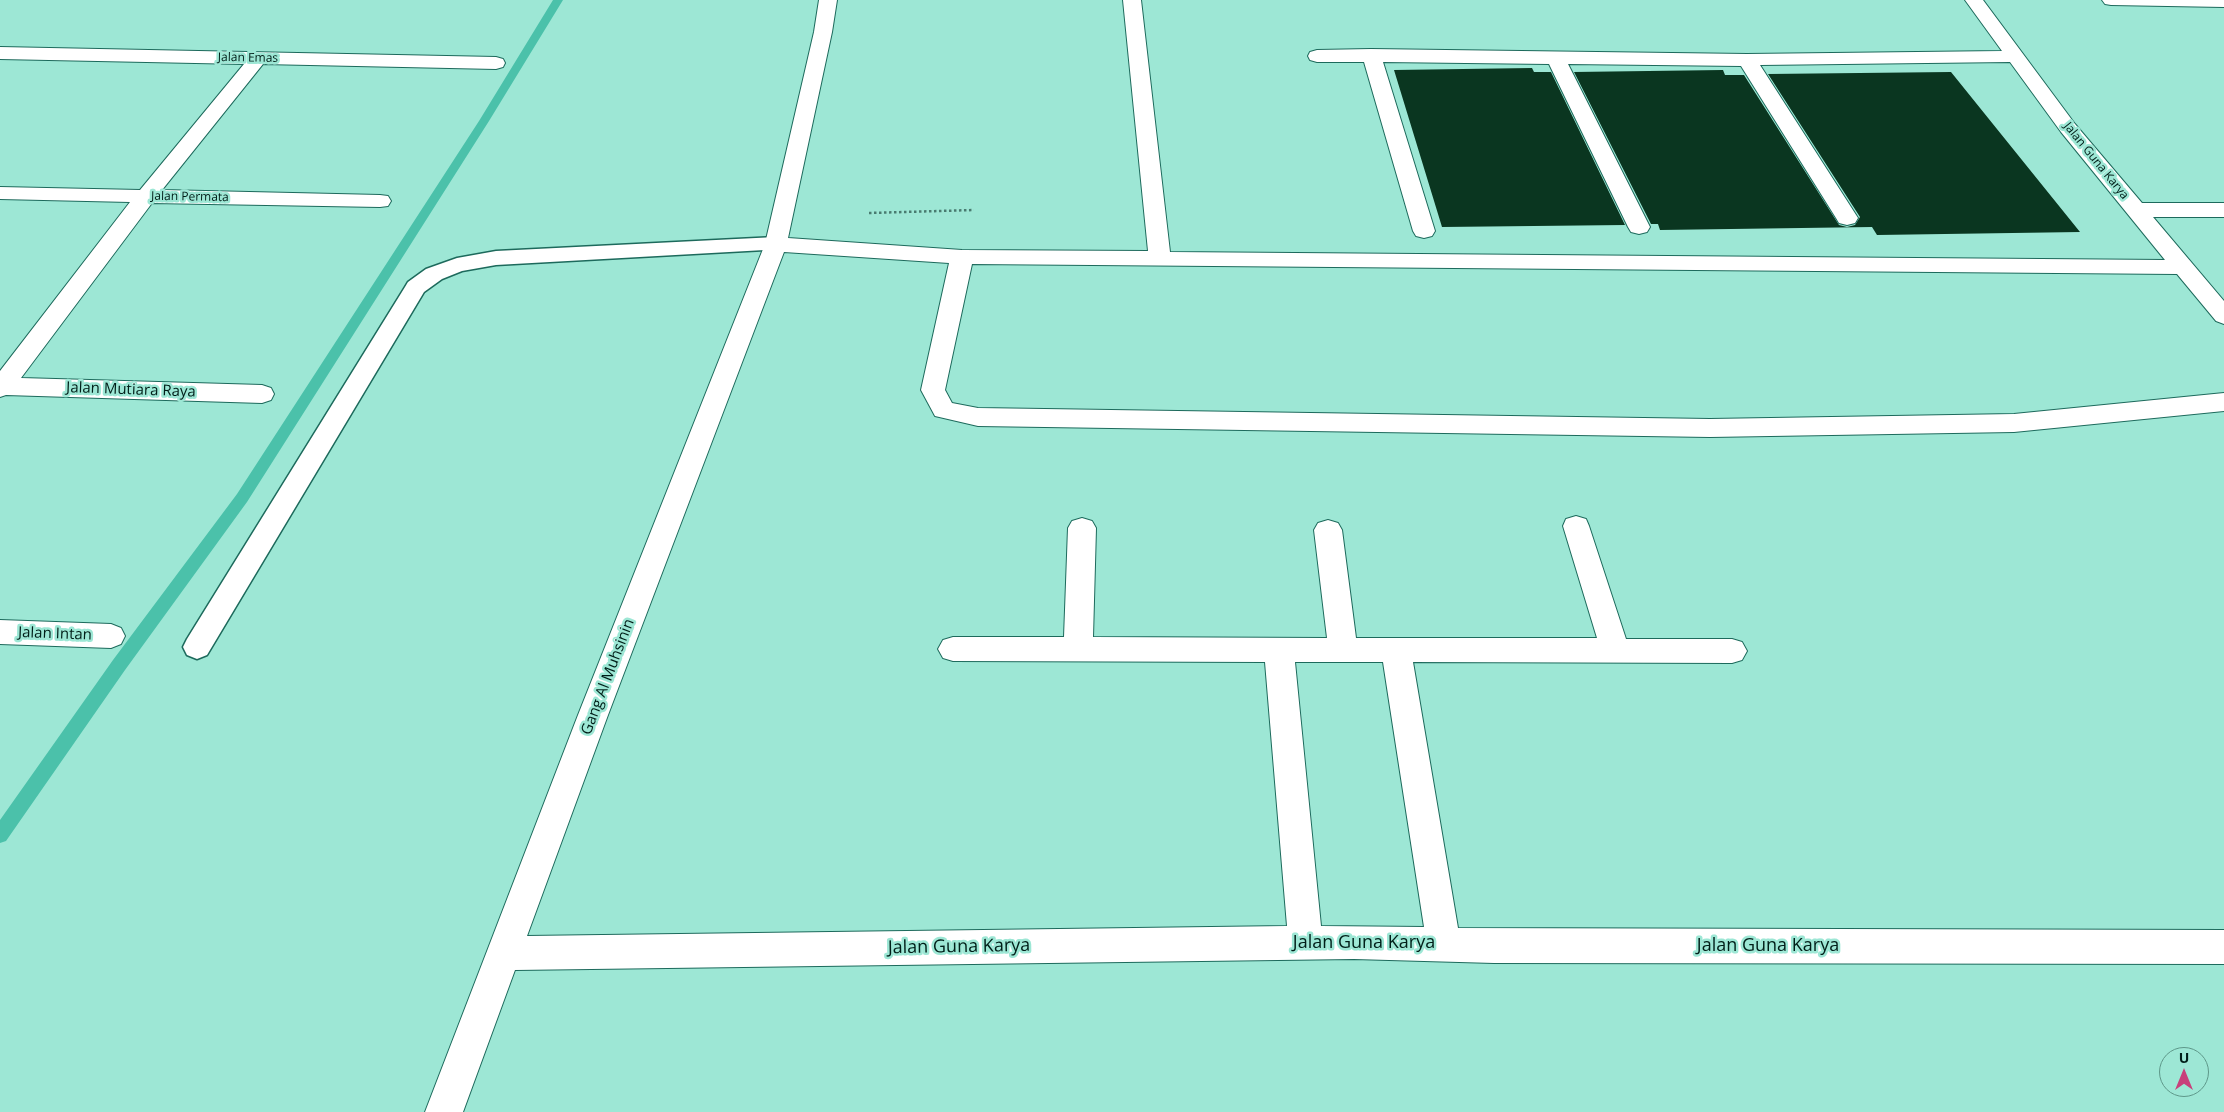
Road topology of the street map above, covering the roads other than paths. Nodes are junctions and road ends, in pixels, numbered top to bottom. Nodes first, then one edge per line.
1 (828, 0) edge
2 (1132, 0) edge
3 (1974, 0) edge
4 (2111, 0) edge
5 (2224, 2) edge
6 (0, 53) edge
7 (1371, 55) junction
8 (1316, 56) dead end
9 (2014, 56) junction
10 (1555, 57) junction
11 (258, 58) junction
12 (1747, 60) junction
13 (496, 63) dead end
14 (0, 193) edge
15 (146, 196) junction
16 (380, 201) dead end
17 (2136, 210) junction
18 (2224, 210) edge
19 (1847, 218) dead end
20 (1639, 227) dead end
21 (1424, 231) dead end
22 (776, 244) junction
23 (962, 257) junction
24 (1160, 258) junction
25 (2183, 267) junction
26 (2224, 316) edge
27 (1, 387) edge
28 (262, 394) dead end
29 (2224, 402) edge
30 (1576, 526) dead end
31 (1082, 528) dead end
32 (1328, 530) dead end
33 (0, 632) edge
34 (111, 636) dead end
35 (197, 647) dead end
36 (953, 649) dead end
37 (1078, 649) junction
38 (1279, 650) junction
39 (1343, 650) junction
40 (1396, 650) junction
41 (1615, 650) junction
42 (1732, 651) dead end
43 (1306, 942) junction
44 (1444, 944) junction
45 (2224, 947) edge
46 (503, 953) junction
47 (444, 1112) edge

1 - 22 street, Gang Al Muhsinin
2 - 24 street
3 - 9 street, Jalan Guna Karya
4 - 5 street
6 - 11 street, Jalan Emas
7 - 8 street
7 - 10 street
7 - 21 street
9 - 12 street
9 - 17 street, Jalan Guna Karya
10 - 12 street
10 - 20 street
11 - 13 street, Jalan Emas
11 - 15 street
12 - 19 street
14 - 15 street, Jalan Permata
15 - 16 street, Jalan Permata
15 - 27 street
17 - 18 street
17 - 25 street, Jalan Guna Karya
22 - 23 street
22 - 35 lane
22 - 46 street, Gang Al Muhsinin
23 - 24 street
23 - 29 street
24 - 25 street
25 - 26 street, Jalan Guna Karya
27 - 28 street, Jalan Mutiara Raya
30 - 41 street
31 - 37 street
32 - 39 street
33 - 34 street, Jalan Intan
36 - 37 street
37 - 38 street
38 - 39 street
38 - 43 street
39 - 40 street
40 - 41 street
40 - 44 street
41 - 42 street
43 - 44 street, Jalan Guna Karya
43 - 46 street, Jalan Guna Karya
44 - 45 street, Jalan Guna Karya
46 - 47 street, Gang Al Muhsinin

